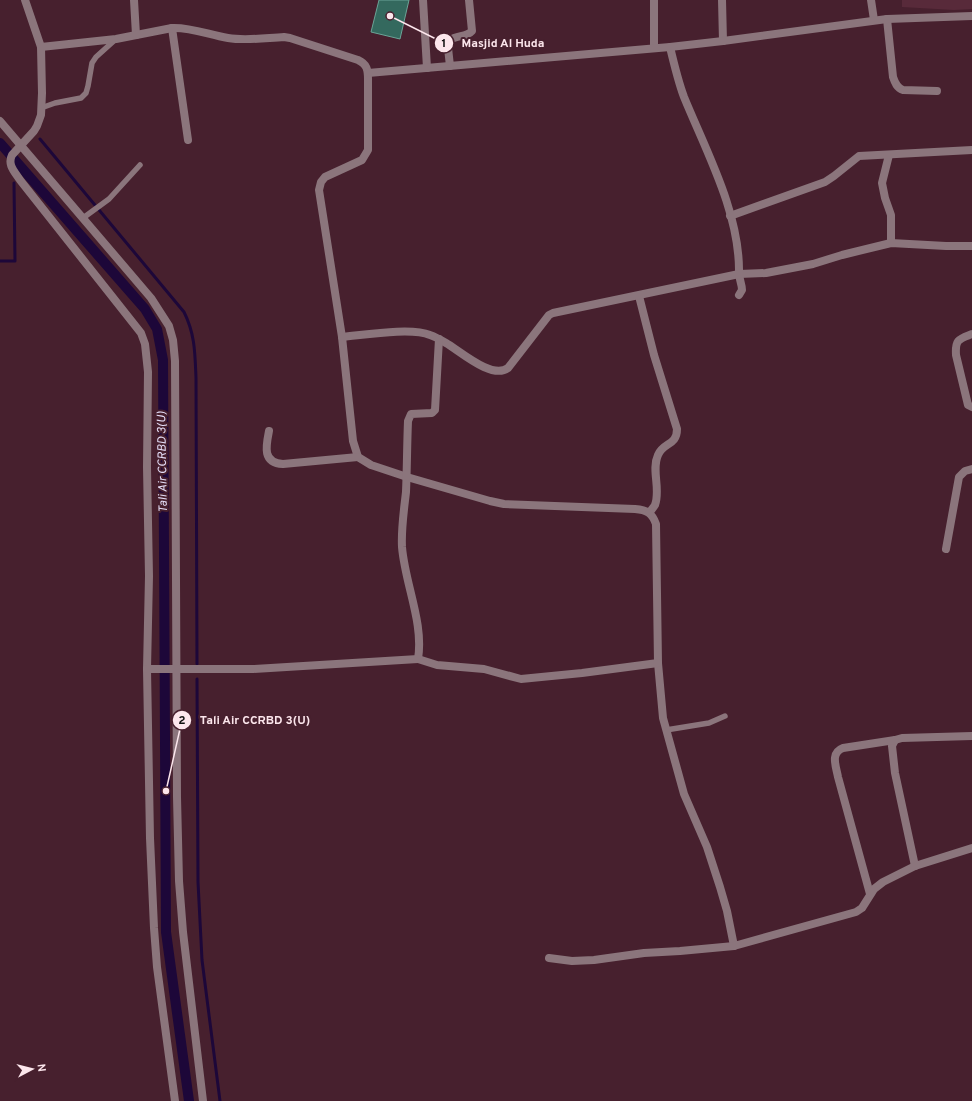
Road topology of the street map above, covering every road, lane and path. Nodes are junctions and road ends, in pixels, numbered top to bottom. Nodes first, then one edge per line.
1 (25, 0) edge
2 (134, 0) edge
3 (424, 0) edge
4 (469, 0) edge
5 (654, 0) edge
6 (722, 0) edge
7 (871, 0) edge
8 (972, 16) edge
9 (887, 19) junction
10 (874, 20) junction
11 (172, 28) junction
12 (136, 35) junction
13 (116, 39) junction
14 (723, 41) junction
15 (41, 47) junction
16 (670, 47) junction
17 (654, 48) junction
18 (450, 66) junction
19 (427, 68) junction
20 (368, 72) junction
21 (936, 91) dead end
22 (41, 108) junction
23 (0, 121) edge
24 (188, 140) dead end
25 (21, 146) junction
26 (972, 150) edge
27 (889, 155) junction
28 (140, 165) dead end
29 (730, 216) junction
30 (83, 218) junction
31 (891, 243) junction
32 (972, 246) edge
33 (739, 274) junction
34 (739, 295) dead end
35 (639, 296) junction
36 (972, 334) edge
37 (342, 337) junction
38 (439, 339) junction
39 (972, 407) edge
40 (269, 431) dead end
41 (358, 457) junction
42 (972, 469) edge
43 (407, 477) junction
44 (650, 512) junction
45 (946, 548) dead end
46 (418, 659) junction
47 (658, 663) junction
48 (151, 669) junction
49 (173, 669) junction
50 (724, 716) dead end
51 (666, 730) junction
52 (972, 736) edge
53 (895, 740) junction
54 (972, 848) edge
55 (915, 866) junction
56 (870, 894) junction
57 (734, 946) junction
58 (549, 958) dead end
59 (175, 1101) edge
60 (203, 1101) edge

1 - 15 street
2 - 12 street
3 - 19 street
4 - 18 street
5 - 17 street
6 - 14 street
7 - 10 street
8 - 9 street
9 - 10 street
9 - 21 street
10 - 14 street
11 - 12 street
11 - 20 street
11 - 24 street
12 - 13 street
13 - 15 street
13 - 22 lane
14 - 16 street
15 - 22 street
16 - 17 street
16 - 29 street
17 - 18 street
18 - 19 street
19 - 20 street
20 - 37 street
22 - 25 street
23 - 25 street
25 - 30 street
25 - 48 street
26 - 27 street
27 - 29 street
27 - 31 street
28 - 30 lane
29 - 33 street
30 - 49 street
31 - 32 street
31 - 33 street
33 - 34 street
33 - 35 street
35 - 38 street
35 - 44 street
36 - 39 street
37 - 38 street
37 - 41 street
38 - 43 street
40 - 41 street
41 - 43 street
42 - 45 street
43 - 44 street
43 - 46 street
44 - 47 street
46 - 47 street
46 - 49 street
47 - 51 street
48 - 49 street
48 - 59 street
49 - 60 street
50 - 51 lane
51 - 57 street
52 - 53 street
53 - 55 street
53 - 56 street
54 - 55 street
55 - 56 street
56 - 57 street
57 - 58 street

